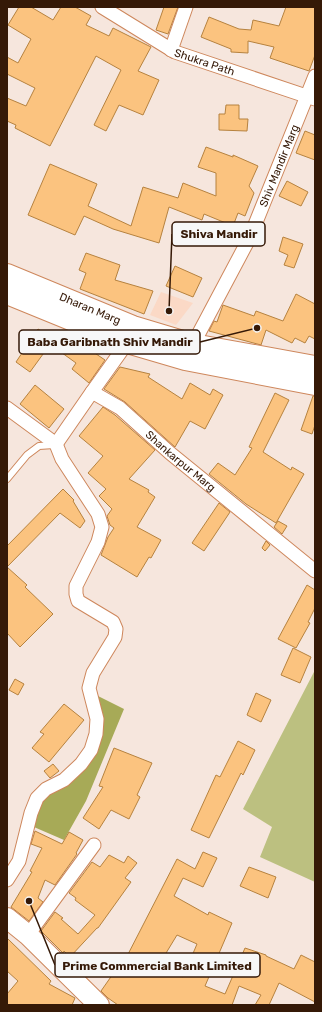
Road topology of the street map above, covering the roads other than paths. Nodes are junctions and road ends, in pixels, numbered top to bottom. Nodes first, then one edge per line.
1 (102, 7) edge
2 (186, 7) edge
3 (171, 50) junction
4 (315, 76) edge
5 (311, 98) edge
6 (7, 274) edge
7 (7, 294) edge
8 (127, 343) junction
9 (189, 352) junction
10 (315, 366) edge
11 (315, 385) edge
12 (92, 392) junction
13 (7, 408) edge
14 (56, 444) junction
15 (7, 479) edge
16 (315, 571) edge
17 (94, 844) dead end
18 (7, 880) edge
19 (7, 918) edge
20 (28, 935) junction
21 (99, 1005) edge

1 - 3 street, Shukra Path
2 - 3 street
3 - 5 street, Shukra Path
4 - 5 street, Shiv Mandir Marg
5 - 9 street, Shiv Mandir Marg
6 - 9 main road, Dharan Marg
7 - 8 main road, Dharan Marg
8 - 9 main road, Dharan Marg
8 - 12 street
9 - 10 main road, Dharan Marg
9 - 11 main road, Dharan Marg
12 - 14 street
12 - 16 street, Shankarpur Marg
13 - 14 street
14 - 15 lane
14 - 18 street
17 - 20 street
19 - 20 main road
20 - 21 main road

